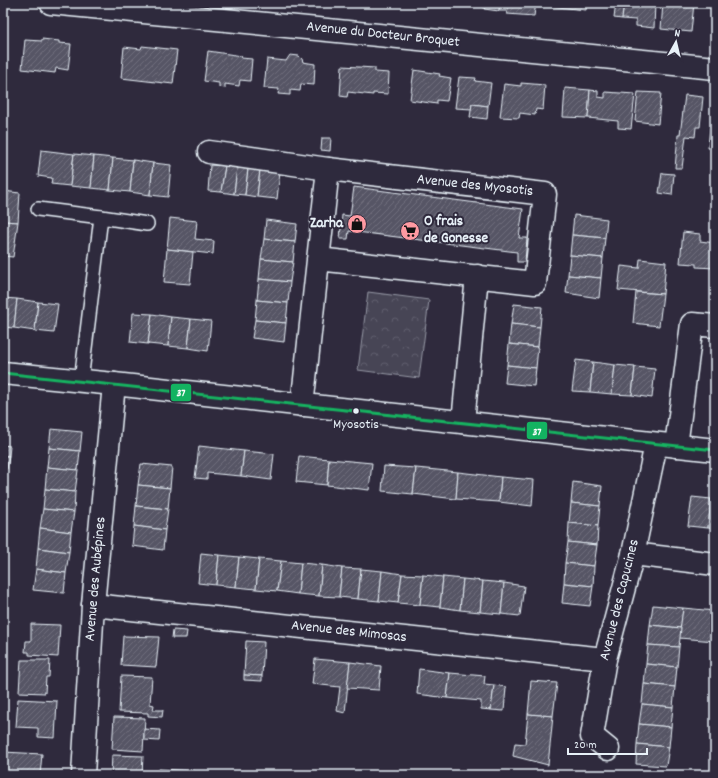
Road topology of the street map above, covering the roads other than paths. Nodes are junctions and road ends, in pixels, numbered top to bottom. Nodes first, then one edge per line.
1 (51, 3) edge
2 (715, 68) edge
3 (208, 152) dead end
4 (328, 169) junction
5 (38, 209) dead end
6 (101, 217) junction
7 (147, 224) dead end
8 (318, 259) junction
9 (477, 276) junction
10 (715, 326) edge
11 (3, 373) edge
12 (81, 380) junction
13 (114, 384) junction
14 (302, 404) junction
15 (463, 422) junction
16 (666, 445) junction
17 (715, 450) edge
18 (633, 554) junction
19 (715, 564) edge
20 (93, 605) junction
21 (605, 659) junction
22 (608, 749) dead end
23 (83, 775) edge

1 - 2 street, Avenue du Docteur Broquet
3 - 4 street, Avenue des Myosotis
4 - 8 street
4 - 9 street, Avenue des Myosotis
5 - 6 lane
6 - 7 lane
6 - 12 lane
8 - 9 street, Avenue des Myosotis
8 - 14 street
9 - 15 street
10 - 16 street, Avenue des Capucines
11 - 12 street
12 - 13 street
13 - 14 street
13 - 20 street, Avenue des Aubépines
14 - 15 street
15 - 16 street
16 - 17 street
16 - 18 street, Avenue des Capucines
18 - 19 street
18 - 21 street, Avenue des Capucines
20 - 21 street, Avenue des Mimosas
20 - 23 street, Avenue des Aubépines
21 - 22 street, Avenue des Capucines

